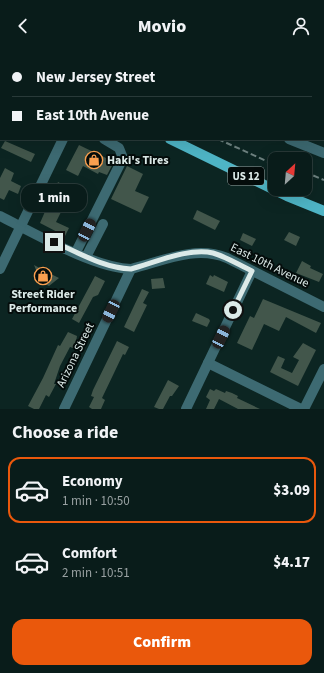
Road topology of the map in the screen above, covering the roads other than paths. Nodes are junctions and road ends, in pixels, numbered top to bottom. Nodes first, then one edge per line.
1 (63, 140) edge
2 (106, 140) edge
3 (172, 140) edge
4 (291, 140) edge
5 (324, 154) edge
6 (324, 211) edge
7 (0, 216) edge
8 (103, 224) dead end
9 (21, 226) junction
10 (76, 252) junction
11 (86, 257) junction
12 (0, 269) edge
13 (131, 269) junction
14 (252, 271) junction
15 (324, 307) edge
16 (208, 363) junction
17 (324, 369) edge
18 (64, 409) edge
19 (186, 409) edge
20 (301, 409) edge
21 (304, 409) edge

1 - 9 street
2 - 10 street
3 - 6 main road, US 12
4 - 5 street
7 - 9 street, East 10th Avenue
8 - 11 street
9 - 10 street, East 10th Avenue
9 - 12 street
10 - 11 street, East 10th Avenue
11 - 13 street, East 10th Avenue
13 - 14 street, East 10th Avenue
13 - 18 street, Arizona Street
14 - 15 street, East 10th Avenue
14 - 16 street
16 - 19 street
16 - 20 street
17 - 21 street

